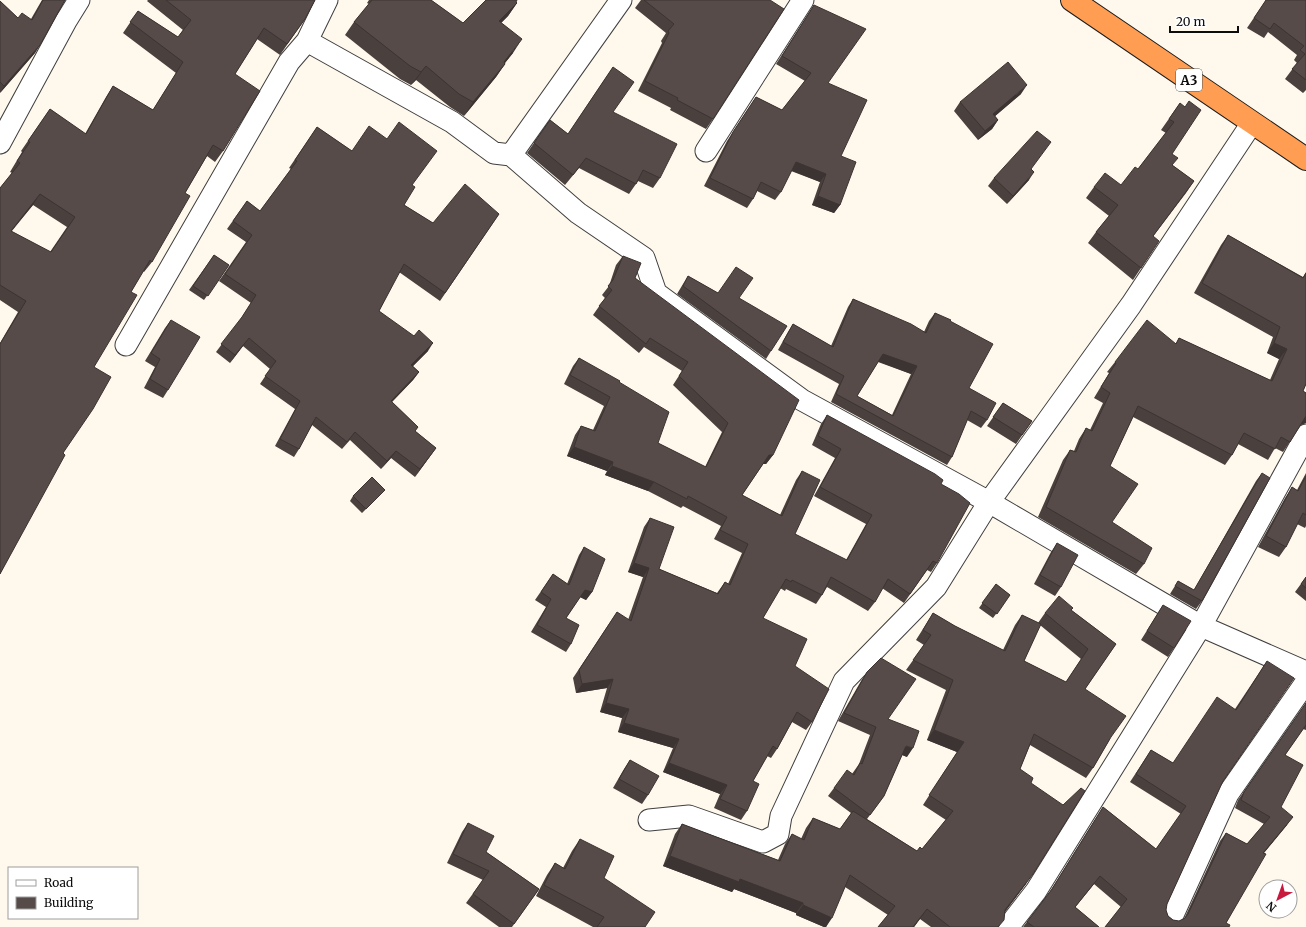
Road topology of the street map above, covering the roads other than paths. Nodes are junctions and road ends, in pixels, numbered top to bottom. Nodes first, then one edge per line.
1 (80, 0) edge
2 (327, 0) edge
3 (621, 0) edge
4 (803, 0) edge
5 (1072, 0) edge
6 (307, 41) junction
7 (1252, 123) junction
8 (0, 142) edge
9 (706, 151) dead end
10 (511, 155) junction
11 (1306, 159) edge
12 (126, 345) dead end
13 (1306, 435) edge
14 (989, 502) junction
15 (1201, 626) junction
16 (1306, 672) edge
17 (1306, 682) edge
18 (649, 820) dead end
19 (1172, 917) edge
20 (1008, 927) edge

1 - 8 street
2 - 6 street
3 - 10 street
4 - 9 street
5 - 7 highway, A3
6 - 10 street
6 - 12 street
7 - 11 highway, A3
7 - 14 street
10 - 14 street
13 - 15 street
14 - 15 street
14 - 18 street
15 - 16 street
15 - 20 street
17 - 19 street

